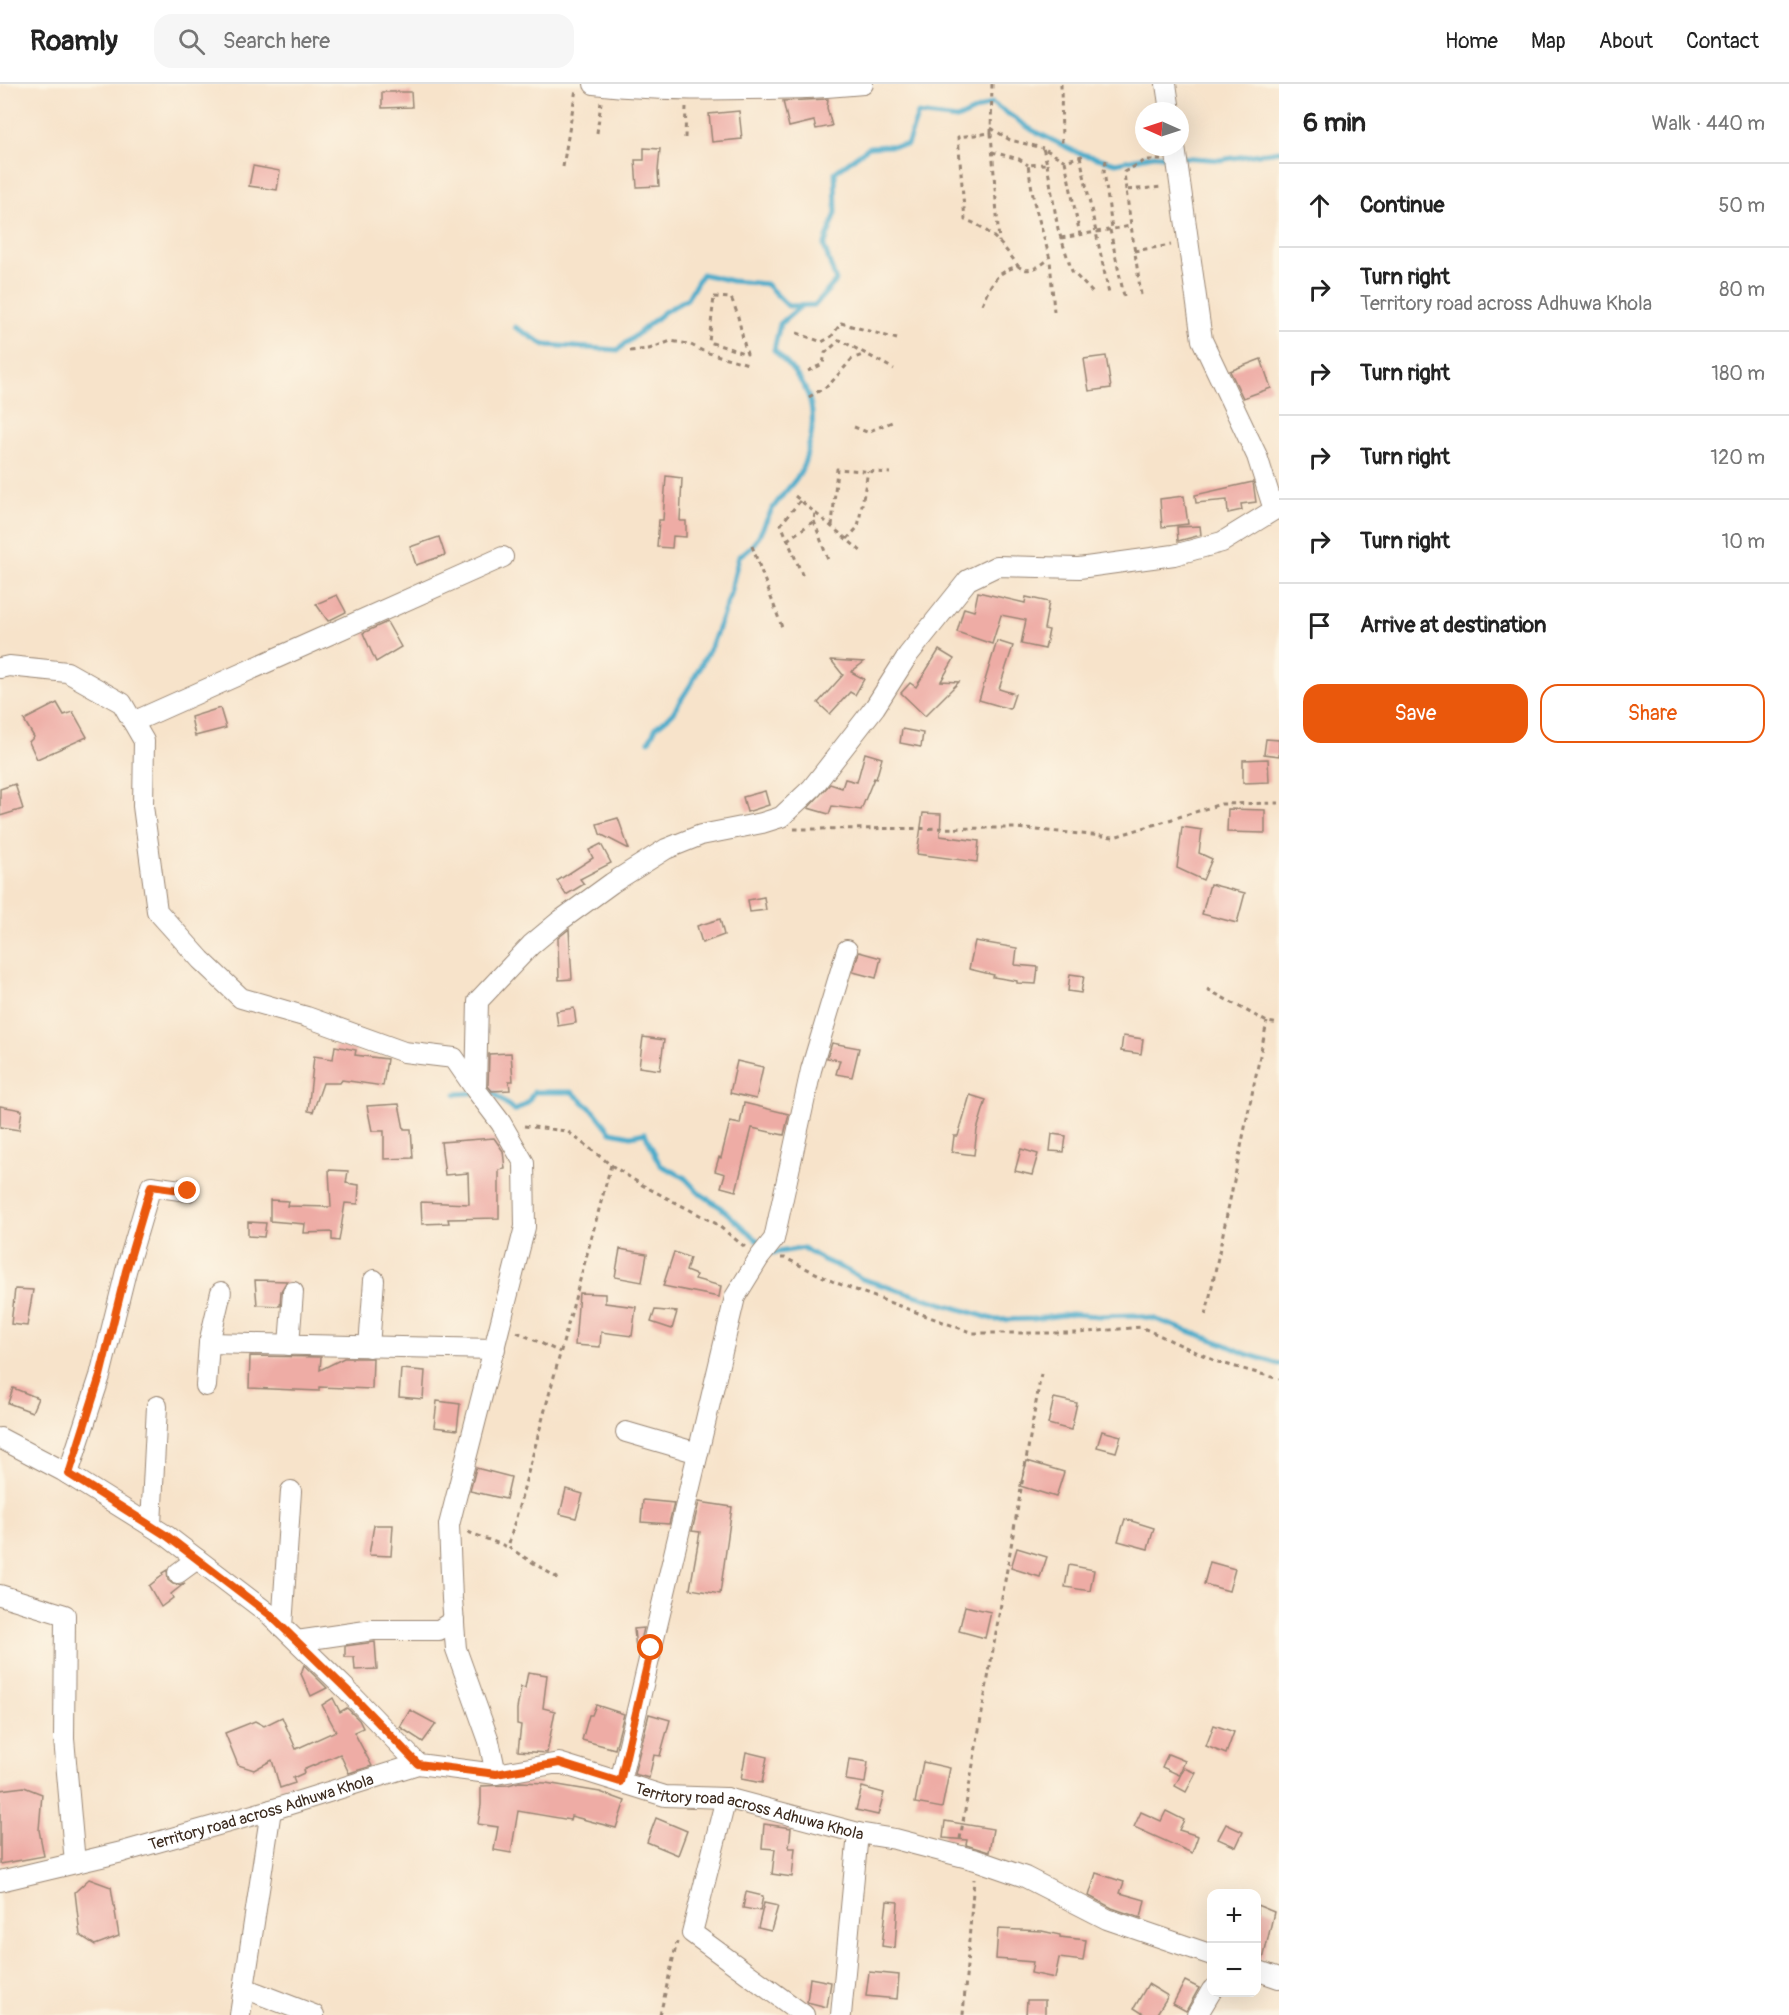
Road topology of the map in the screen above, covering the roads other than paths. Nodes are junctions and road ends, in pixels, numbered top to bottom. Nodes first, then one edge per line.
1 (863, 84) edge
2 (1166, 84) edge
3 (599, 85) edge
4 (1169, 102) edge
5 (1175, 156) edge
6 (1277, 509) edge
7 (503, 557) dead end
8 (0, 668) edge
9 (133, 722) junction
10 (847, 950) dead end
11 (476, 1090) junction
12 (188, 1191) dead end
13 (374, 1280) dead end
14 (221, 1292) dead end
15 (293, 1292) dead end
16 (209, 1343) junction
17 (289, 1345) junction
18 (369, 1347) junction
19 (495, 1349) junction
20 (206, 1386) dead end
21 (157, 1406) dead end
22 (626, 1432) dead end
23 (0, 1438) edge
24 (698, 1453) junction
25 (69, 1474) junction
26 (291, 1491) dead end
27 (151, 1525) junction
28 (197, 1559) junction
29 (178, 1573) dead end
30 (0, 1595) edge
31 (454, 1620) junction
32 (282, 1627) junction
33 (297, 1641) junction
34 (418, 1764) junction
35 (496, 1774) junction
36 (620, 1782) junction
37 (726, 1798) junction
38 (271, 1810) junction
39 (858, 1833) junction
40 (75, 1863) junction
41 (0, 1881) edge
42 (1207, 1953) edge
43 (1261, 1971) edge
44 (1279, 1978) edge
45 (244, 1988) junction
46 (1208, 1997) edge
47 (240, 2015) edge
48 (314, 2015) edge
49 (804, 2015) edge
50 (841, 2015) edge
51 (1197, 2015) edge

1 - 3 street
2 - 4 street
5 - 6 street
6 - 11 street
7 - 9 street
8 - 9 street
9 - 11 street
10 - 24 street
11 - 19 street
12 - 25 street
13 - 18 street
14 - 16 street
15 - 17 street
16 - 17 street
16 - 20 street
17 - 18 street
18 - 19 street
19 - 31 street
21 - 27 street
22 - 24 street
23 - 25 street
24 - 36 street
25 - 27 street
26 - 32 street
27 - 28 street
28 - 29 street
28 - 32 street
30 - 40 street
31 - 33 street
31 - 35 street
32 - 33 street
33 - 34 street
34 - 35 street, Territory road across Adhuwa Khola
34 - 38 street, Territory road across Adhuwa Khola
35 - 36 street, Territory road across Adhuwa Khola
36 - 37 street, Territory road across Adhuwa Khola
37 - 39 street, Territory road across Adhuwa Khola
37 - 49 street
38 - 40 street, Territory road across Adhuwa Khola
38 - 45 street
39 - 42 street, Territory road across Adhuwa Khola
39 - 50 street
40 - 41 street, Territory road across Adhuwa Khola
43 - 44 street
45 - 47 street
45 - 48 street
46 - 51 street

